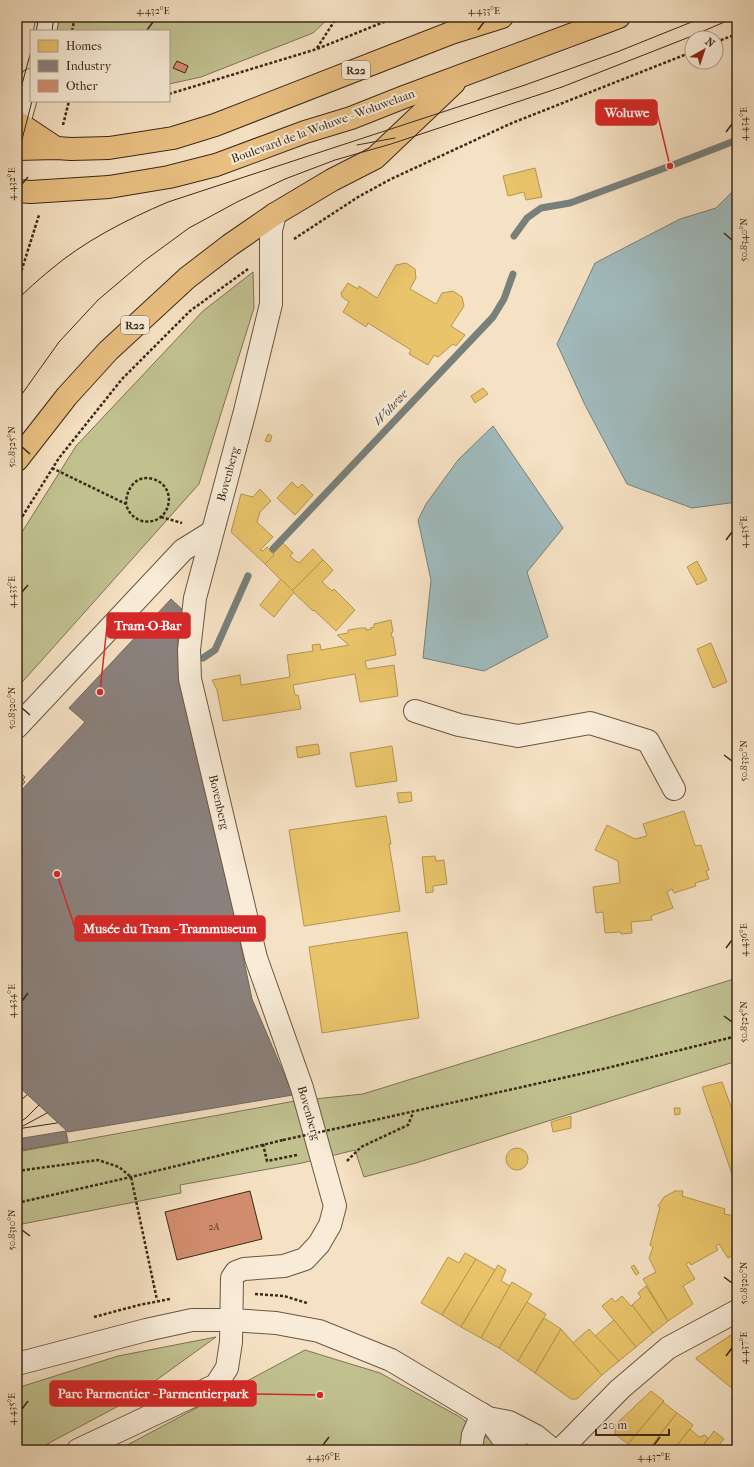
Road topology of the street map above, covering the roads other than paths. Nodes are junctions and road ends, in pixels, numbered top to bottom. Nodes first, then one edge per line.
1 (48, 17) edge
2 (470, 17) edge
3 (502, 17) edge
4 (619, 17) edge
5 (45, 30) edge
6 (451, 33) junction
7 (463, 75) junction
8 (30, 83) edge
9 (18, 125) edge
10 (17, 148) edge
11 (56, 148) junction
12 (17, 191) edge
13 (275, 214) junction
14 (17, 460) edge
15 (212, 532) junction
16 (415, 711) dead end
17 (17, 727) edge
18 (674, 789) dead end
19 (737, 1311) edge
20 (232, 1320) junction
21 (17, 1364) edge
22 (485, 1416) junction
23 (78, 1450) edge
24 (471, 1450) edge
25 (517, 1450) edge
26 (553, 1450) edge
27 (560, 1450) edge

1 - 5 street
2 - 6 street
3 - 6 highway, R22
4 - 7 highway, Boulevard de la Woluwe - Woluwelaan / R22
6 - 11 highway, R22
7 - 12 highway, Boulevard de la Woluwe - Woluwelaan / R22
7 - 13 highway, R22
8 - 9 street
9 - 11 highway
10 - 11 highway, R22
13 - 14 highway, R22
13 - 15 street, Bovenberg
15 - 17 street
15 - 20 street, Bovenberg
16 - 18 street
19 - 27 street
20 - 21 street
20 - 22 street
20 - 23 street, Bovenberg
22 - 24 street
22 - 25 street
22 - 26 street

